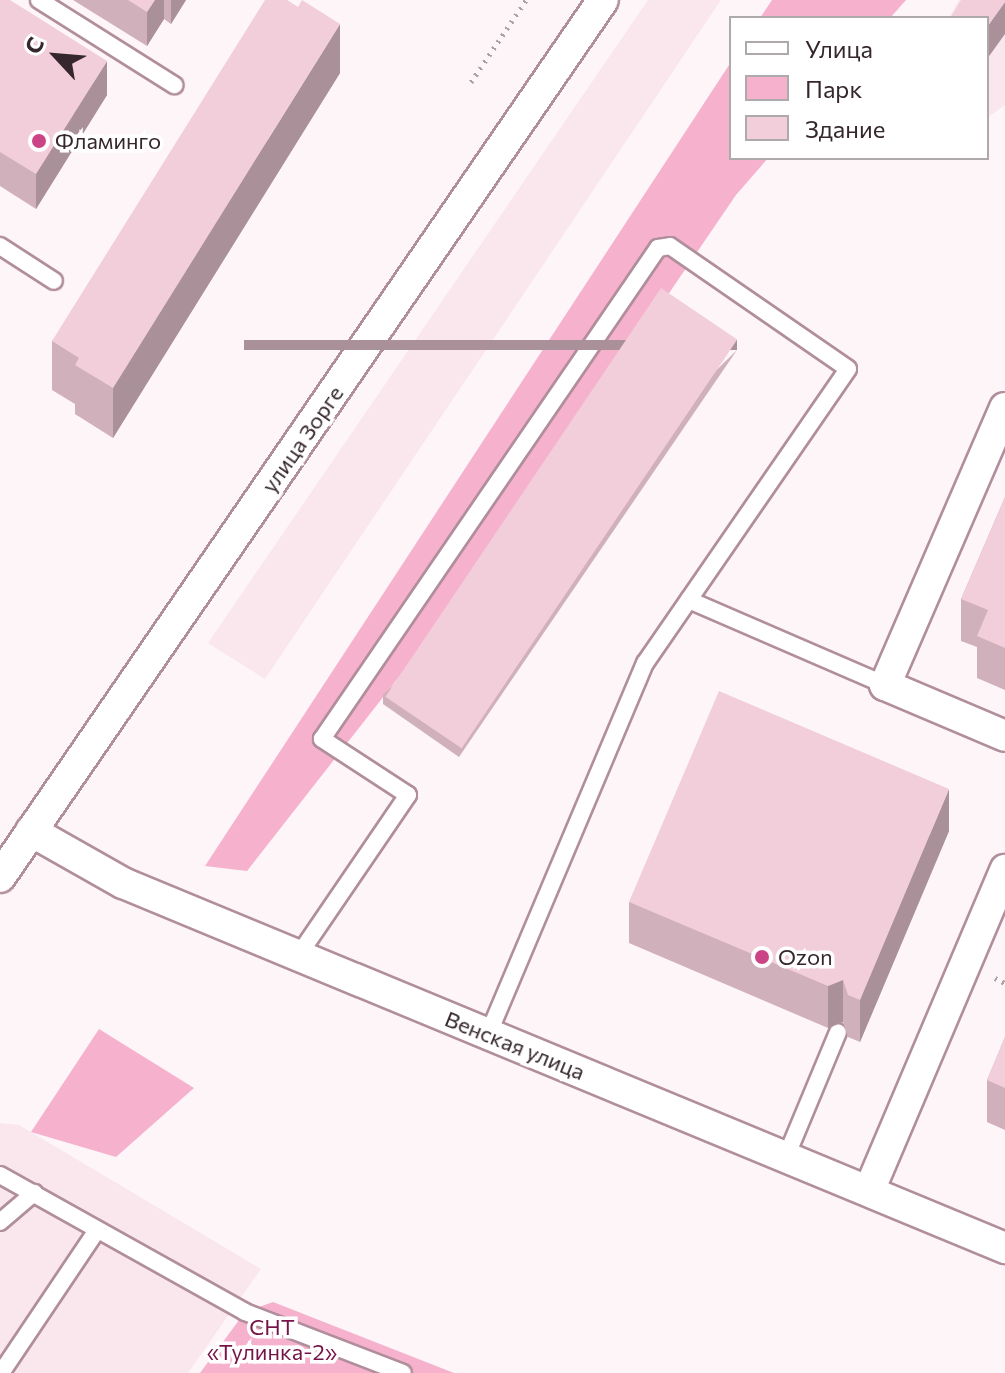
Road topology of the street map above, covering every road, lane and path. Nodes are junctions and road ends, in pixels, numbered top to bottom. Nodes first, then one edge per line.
1 (39, 0) edge
2 (526, 0) edge
3 (603, 0) edge
4 (471, 82) dead end
5 (174, 85) dead end
6 (0, 246) edge
7 (54, 281) dead end
8 (1005, 408) edge
9 (689, 600) junction
10 (885, 685) junction
11 (1005, 736) edge
12 (31, 831) junction
13 (1005, 870) edge
14 (0, 877) edge
15 (298, 956) junction
16 (838, 1032) dead end
17 (488, 1034) junction
18 (786, 1157) junction
19 (0, 1175) edge
20 (869, 1191) junction
21 (34, 1193) junction
22 (0, 1222) edge
23 (97, 1230) junction
24 (1005, 1248) edge
25 (1, 1373) edge
26 (403, 1373) edge

1 - 5 lane
2 - 4 path
3 - 12 street, улица Зорге
6 - 7 lane
8 - 10 street
9 - 10 lane
9 - 15 lane
9 - 17 lane
10 - 11 street
12 - 14 street, улица Зорге
12 - 15 street, Венская улица
13 - 20 street
15 - 17 street, Венская улица
16 - 18 lane
17 - 18 street, Венская улица
18 - 20 street, Венская улица
19 - 21 lane
20 - 24 street, Венская улица
21 - 22 lane
21 - 23 lane
23 - 25 lane
23 - 26 lane

